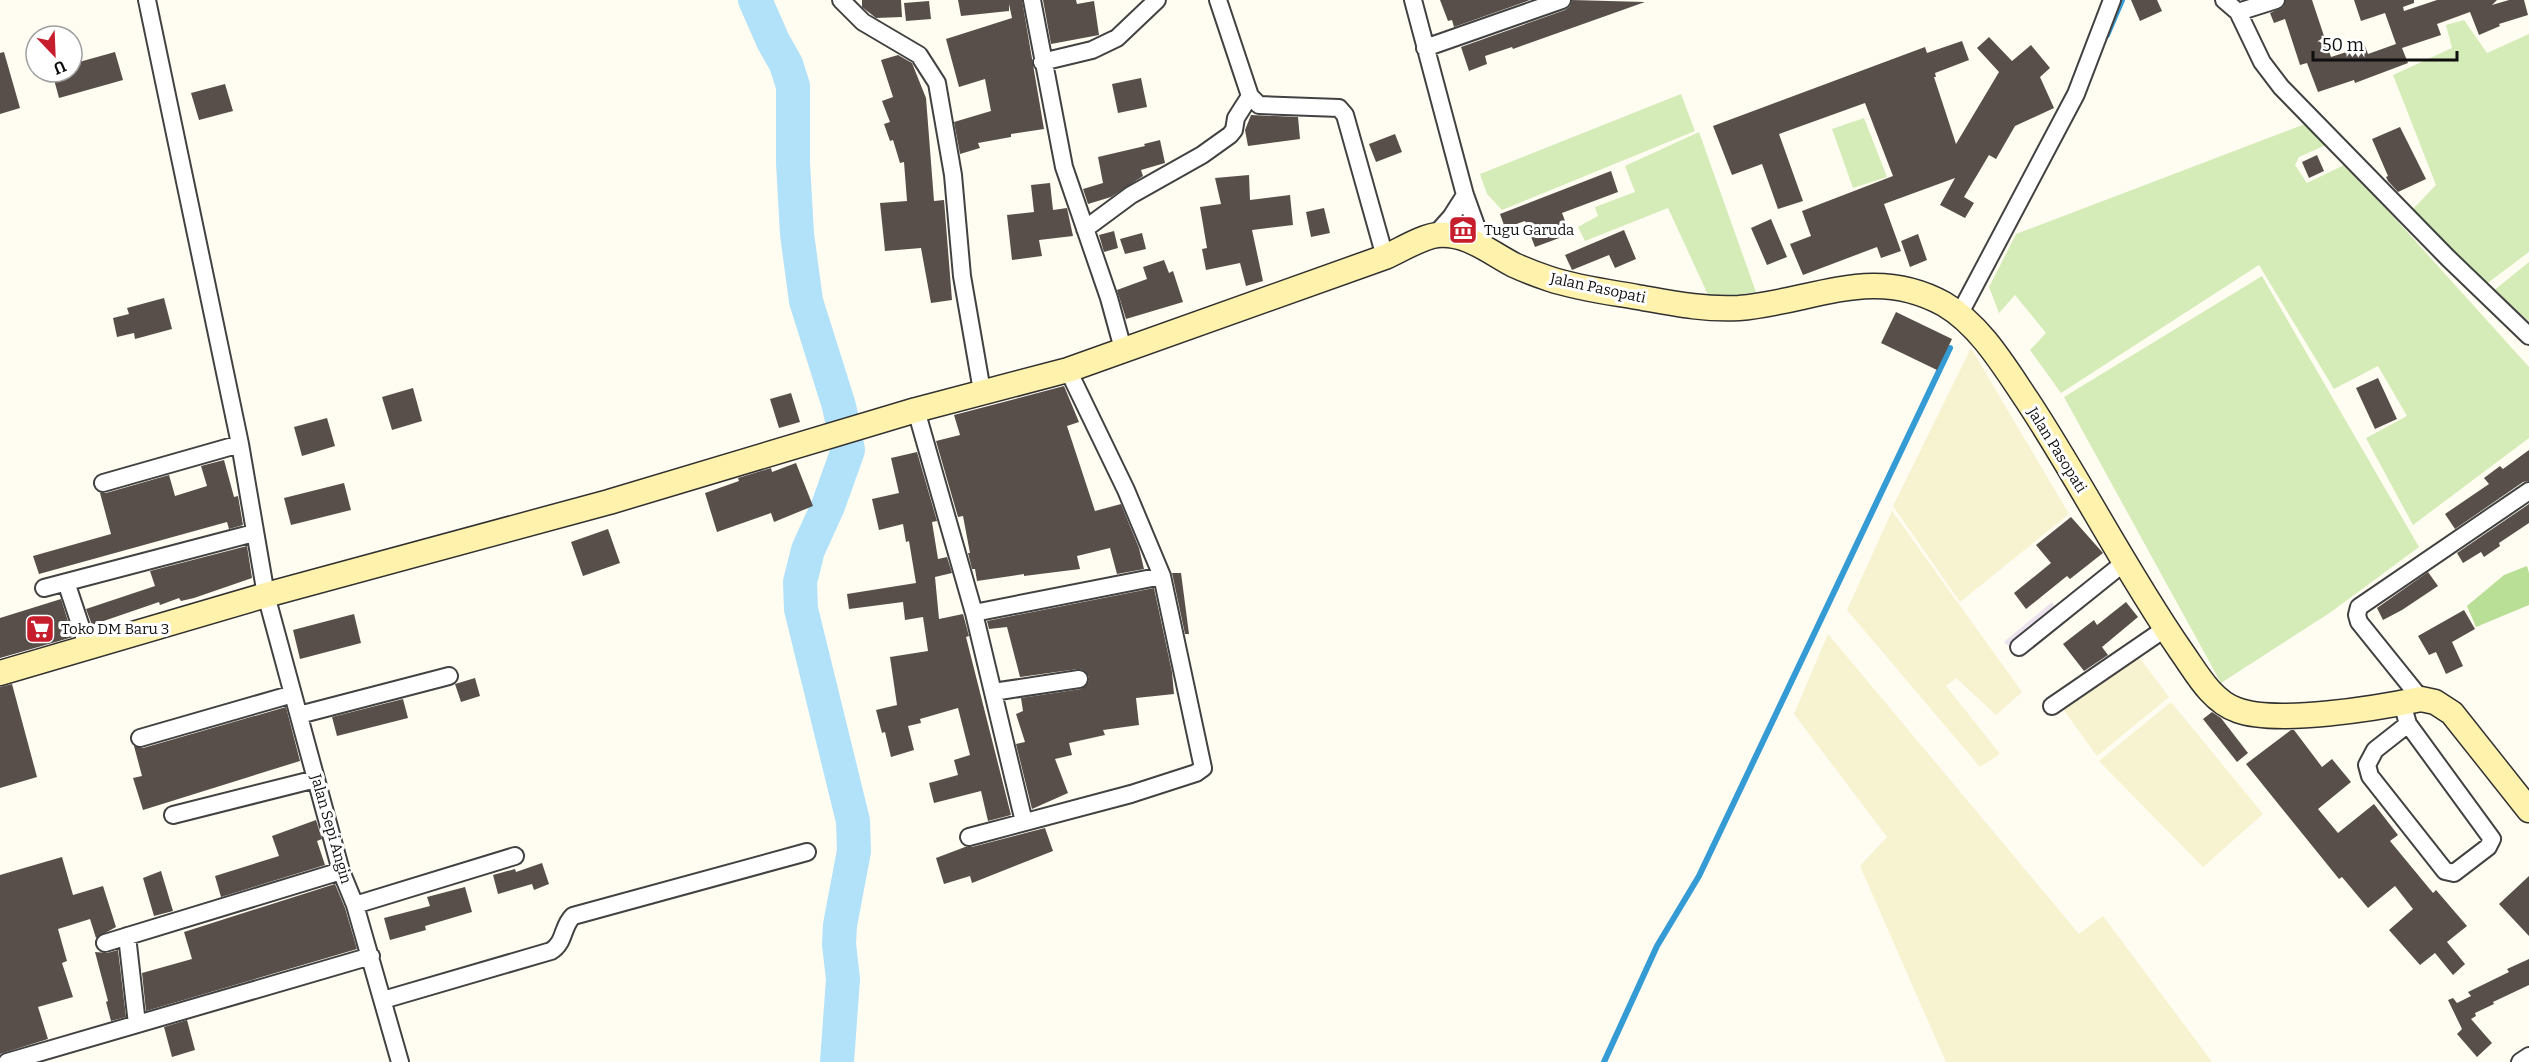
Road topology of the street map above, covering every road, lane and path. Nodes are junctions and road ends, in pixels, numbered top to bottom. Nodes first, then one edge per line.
1 (147, 0) edge
2 (842, 0) edge
3 (1032, 0) edge
4 (1156, 0) edge
5 (1218, 0) edge
6 (1413, 0) edge
7 (1562, 0) edge
8 (2112, 0) edge
9 (2224, 0) edge
10 (2276, 0) edge
11 (2238, 12) junction
12 (1425, 48) junction
13 (1042, 62) junction
14 (1250, 96) junction
15 (1465, 195) junction
16 (1085, 229) junction
17 (1436, 235) junction
18 (1484, 245) junction
19 (1385, 257) junction
20 (1959, 315) junction
21 (2529, 336) edge
22 (1123, 349) junction
23 (1068, 370) junction
24 (982, 391) junction
25 (916, 410) junction
26 (240, 444) junction
27 (103, 483) dead end
28 (2529, 491) edge
29 (254, 533) junction
30 (2125, 562) junction
31 (1162, 576) junction
32 (66, 582) junction
33 (44, 588) dead end
34 (266, 595) junction
35 (974, 613) junction
36 (2166, 628) junction
37 (2019, 647) dead end
38 (88, 648) junction
39 (0, 673) edge
40 (449, 676) dead end
41 (1079, 679) dead end
42 (993, 692) junction
43 (293, 694) junction
44 (2052, 706) dead end
45 (2410, 708) junction
46 (299, 715) junction
47 (140, 738) dead end
48 (316, 779) junction
49 (2529, 810) edge
50 (173, 815) dead end
51 (1024, 822) junction
52 (969, 837) dead end
53 (807, 852) dead end
54 (515, 856) dead end
55 (341, 871) junction
56 (356, 904) junction
57 (127, 936) junction
58 (105, 943) dead end
59 (371, 956) junction
60 (383, 1000) junction
61 (137, 1024) junction
62 (2529, 1056) edge
63 (7, 1062) edge
64 (400, 1062) edge
65 (2520, 1062) edge

1 - 26 street, Jalan Sepi Angin
2 - 24 street
3 - 13 street
4 - 13 street
5 - 14 street
6 - 12 street
7 - 12 street
8 - 20 street
9 - 11 street
10 - 11 street
11 - 21 street
12 - 15 street
13 - 16 street
14 - 16 street
14 - 19 street
15 - 17 street
15 - 18 street
16 - 22 street
17 - 18 street, Jalan Pasopati
17 - 19 street
18 - 20 street, Jalan Pasopati
19 - 22 street
20 - 30 street, Jalan Pasopati
22 - 23 street
23 - 24 street
23 - 31 street
24 - 25 street
25 - 34 street
25 - 35 street
26 - 27 street
26 - 29 street, Jalan Sepi Angin
28 - 45 street
29 - 32 street
29 - 34 street, Jalan Sepi Angin
30 - 36 street, Jalan Pasopati
30 - 37 street
31 - 35 street
31 - 51 street
32 - 33 street
32 - 38 street
34 - 38 street
34 - 43 street, Jalan Sepi Angin
35 - 42 street
36 - 44 street
36 - 45 street, Jalan Pasopati
38 - 39 street
40 - 46 street
41 - 42 street
42 - 51 street
43 - 46 street, Jalan Sepi Angin
43 - 47 street
45 - 45 street
45 - 49 street, Jalan Pasopati
46 - 48 street, Jalan Sepi Angin
48 - 50 street
48 - 55 street, Jalan Sepi Angin
51 - 52 street
53 - 60 street
54 - 56 street
55 - 56 street, Jalan Sepi Angin
55 - 57 street
56 - 59 street, Jalan Sepi Angin
57 - 58 street
57 - 61 street
59 - 60 street, Jalan Sepi Angin
59 - 61 street
60 - 64 street, Jalan Sepi Angin
61 - 63 street
62 - 65 street

